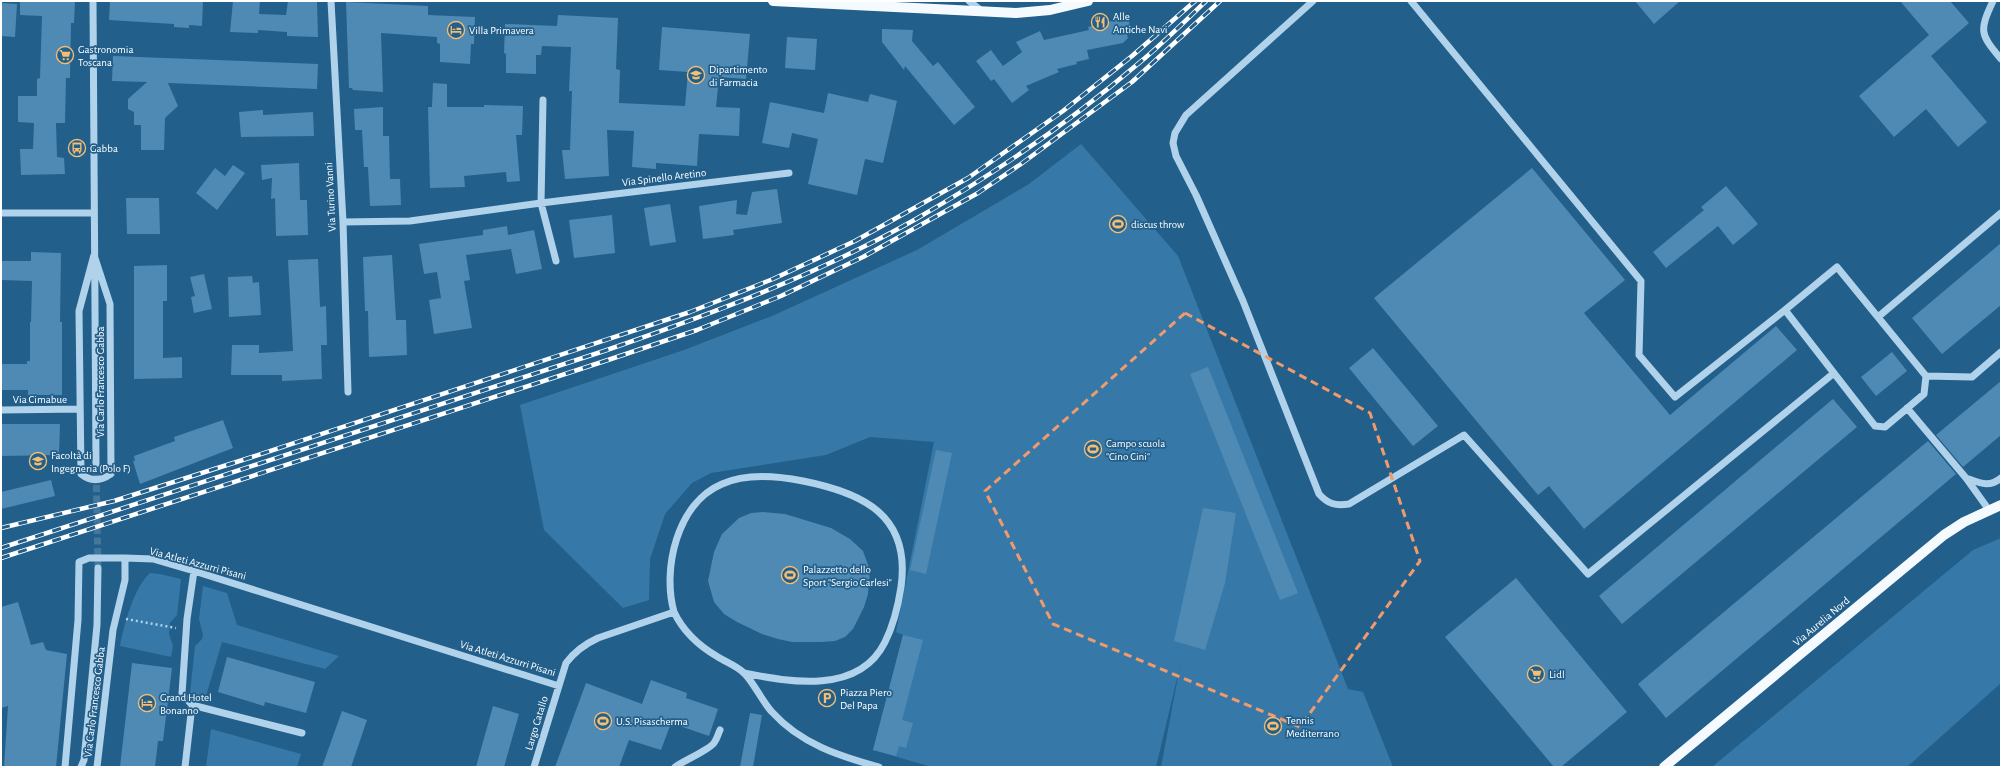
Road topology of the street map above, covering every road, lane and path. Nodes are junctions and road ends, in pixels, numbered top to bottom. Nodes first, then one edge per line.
1 (93, 1) edge
2 (331, 1) edge
3 (773, 1) edge
4 (969, 1) edge
5 (1088, 1) edge
6 (1313, 1) edge
7 (1411, 1) edge
8 (1993, 1) edge
9 (861, 3) edge
10 (983, 12) junction
11 (2001, 59) edge
12 (544, 100) dead end
13 (789, 173) dead end
14 (541, 203) junction
15 (1, 213) edge
16 (2001, 213) edge
17 (94, 214) junction
18 (343, 222) junction
19 (94, 255) junction
20 (556, 261) dead end
21 (1785, 310) junction
22 (1878, 317) junction
23 (2001, 352) edge
24 (1834, 373) junction
25 (1926, 376) junction
26 (348, 392) dead end
27 (1907, 408) junction
28 (80, 409) junction
29 (1, 410) edge
30 (96, 464) tunnel mouth
31 (1966, 478) junction
32 (2001, 478) edge
33 (2001, 504) edge
34 (1989, 510) junction
35 (125, 558) junction
36 (98, 568) tunnel mouth
37 (194, 571) junction
38 (674, 612) junction
39 (116, 617) junction
40 (187, 630) junction
41 (744, 673) junction
42 (559, 686) junction
43 (192, 705) junction
44 (720, 730) dead end
45 (302, 733) dead end
46 (84, 765) edge
47 (65, 767) edge
48 (97, 767) edge
49 (185, 767) edge
50 (534, 767) edge
51 (675, 767) edge
52 (879, 767) edge
53 (1664, 767) edge

1 - 17 street, Via Carlo Francesco Gabba
2 - 18 street, Via Turino Vanni
3 - 9 main road
4 - 10 street
5 - 10 main road
6 - 24 street
7 - 21 street
8 - 11 street
9 - 10 main road
12 - 14 street
13 - 14 street, Via Spinello Aretino
14 - 18 street, Via Spinello Aretino
14 - 20 street
15 - 17 street
16 - 22 street
17 - 19 street, Via Carlo Francesco Gabba
18 - 26 street, Via Turino Vanni
19 - 28 street, Via Carlo Francesco Gabba
19 - 28 street, Via Carlo Francesco Gabba
19 - 30 street, Via Carlo Francesco Gabba
21 - 22 street
21 - 24 street
22 - 25 street
23 - 25 street
24 - 27 street
25 - 27 street
27 - 31 street
28 - 29 street, Via Cimabue
31 - 32 street
31 - 34 street
33 - 34 main road, Via Aurelia Nord
34 - 53 main road, Via Aurelia Nord
35 - 37 street, Via Atleti Azzurri Pisani
35 - 39 street, Via Carlo Francesco Gabba
35 - 47 street, Via Carlo Francesco Gabba
36 - 46 street, Via Carlo Francesco Gabba
37 - 40 street
37 - 42 street, Via Atleti Azzurri Pisani
38 - 41 street
38 - 41 street
38 - 42 street, Via Atleti Azzurri Pisani
39 - 40 path
39 - 48 street, Via Carlo Francesco Gabba
40 - 43 street
41 - 52 street
42 - 50 street, Largo Catallo
43 - 45 street
43 - 49 street
44 - 51 street

